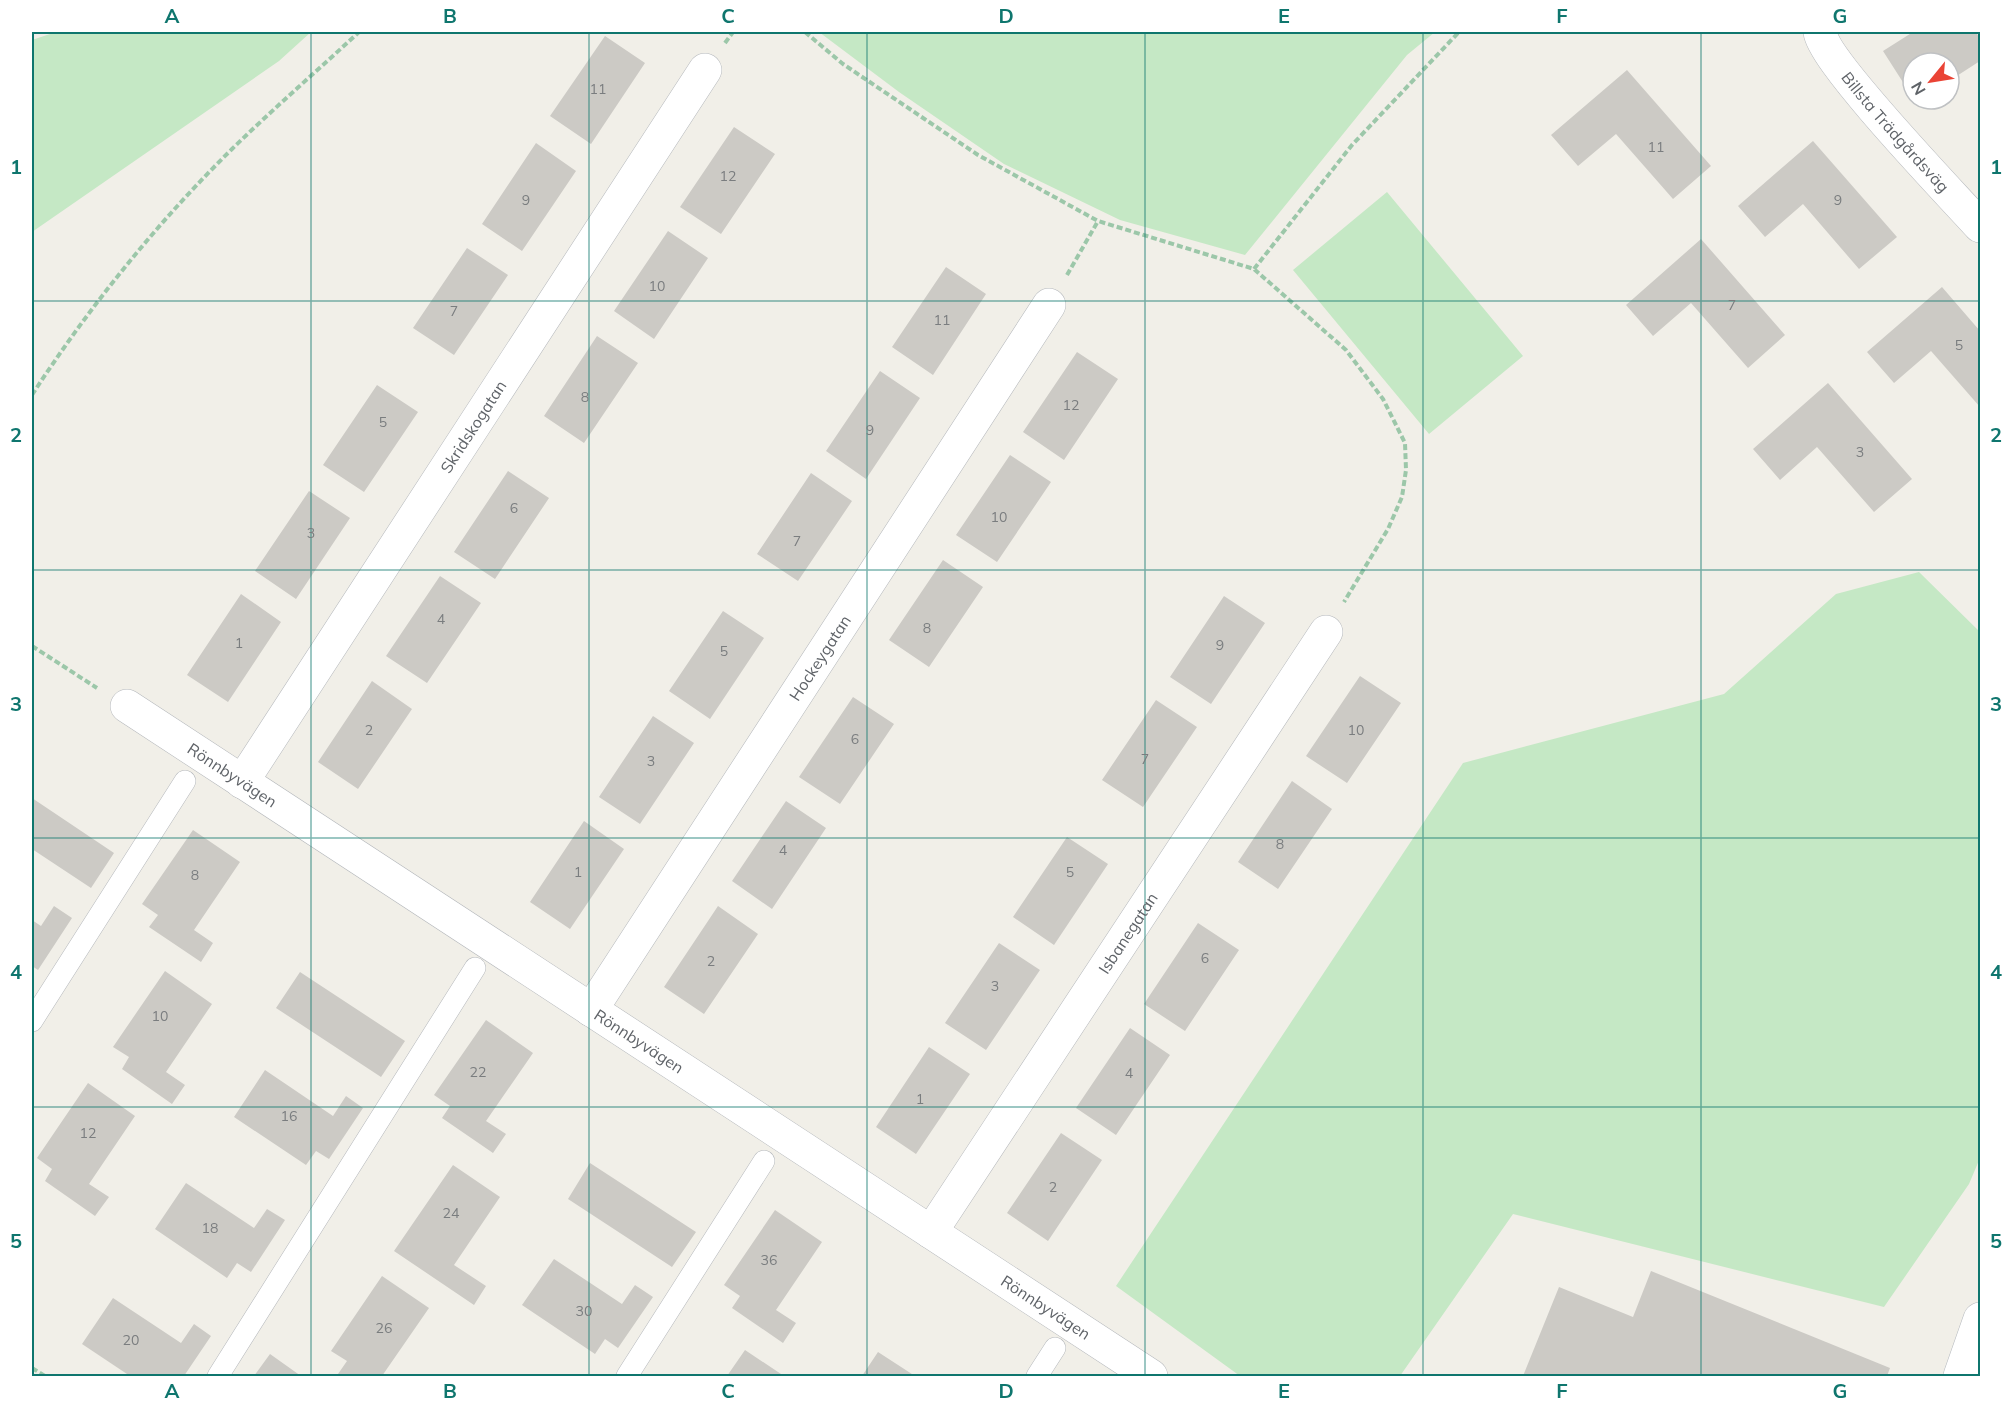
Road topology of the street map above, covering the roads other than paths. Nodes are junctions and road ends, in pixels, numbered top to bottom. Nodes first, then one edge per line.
1 (1820, 32) edge
2 (705, 70) dead end
3 (1980, 226) edge
4 (1049, 305) road end
5 (1326, 632) road end
6 (127, 706) road end
7 (185, 781) dead end
8 (242, 782) junction
9 (475, 968) dead end
10 (591, 1010) junction
11 (32, 1021) edge
12 (764, 1161) dead end
13 (931, 1232) junction
14 (1980, 1319) edge
15 (1055, 1348) dead end
16 (218, 1377) edge
17 (627, 1377) edge
18 (1037, 1377) edge
19 (1152, 1377) edge
20 (1960, 1377) edge

1 - 3 street, Billsta Trädgårdsväg
2 - 8 street, Skridskogatan
4 - 10 street, Hockeygatan
5 - 13 street, Isbanegatan
6 - 8 street, Rönnbyvägen
7 - 11 lane
8 - 10 street, Rönnbyvägen
9 - 16 lane
10 - 13 street, Rönnbyvägen
12 - 17 lane
13 - 19 street, Rönnbyvägen
14 - 20 street
15 - 18 lane

